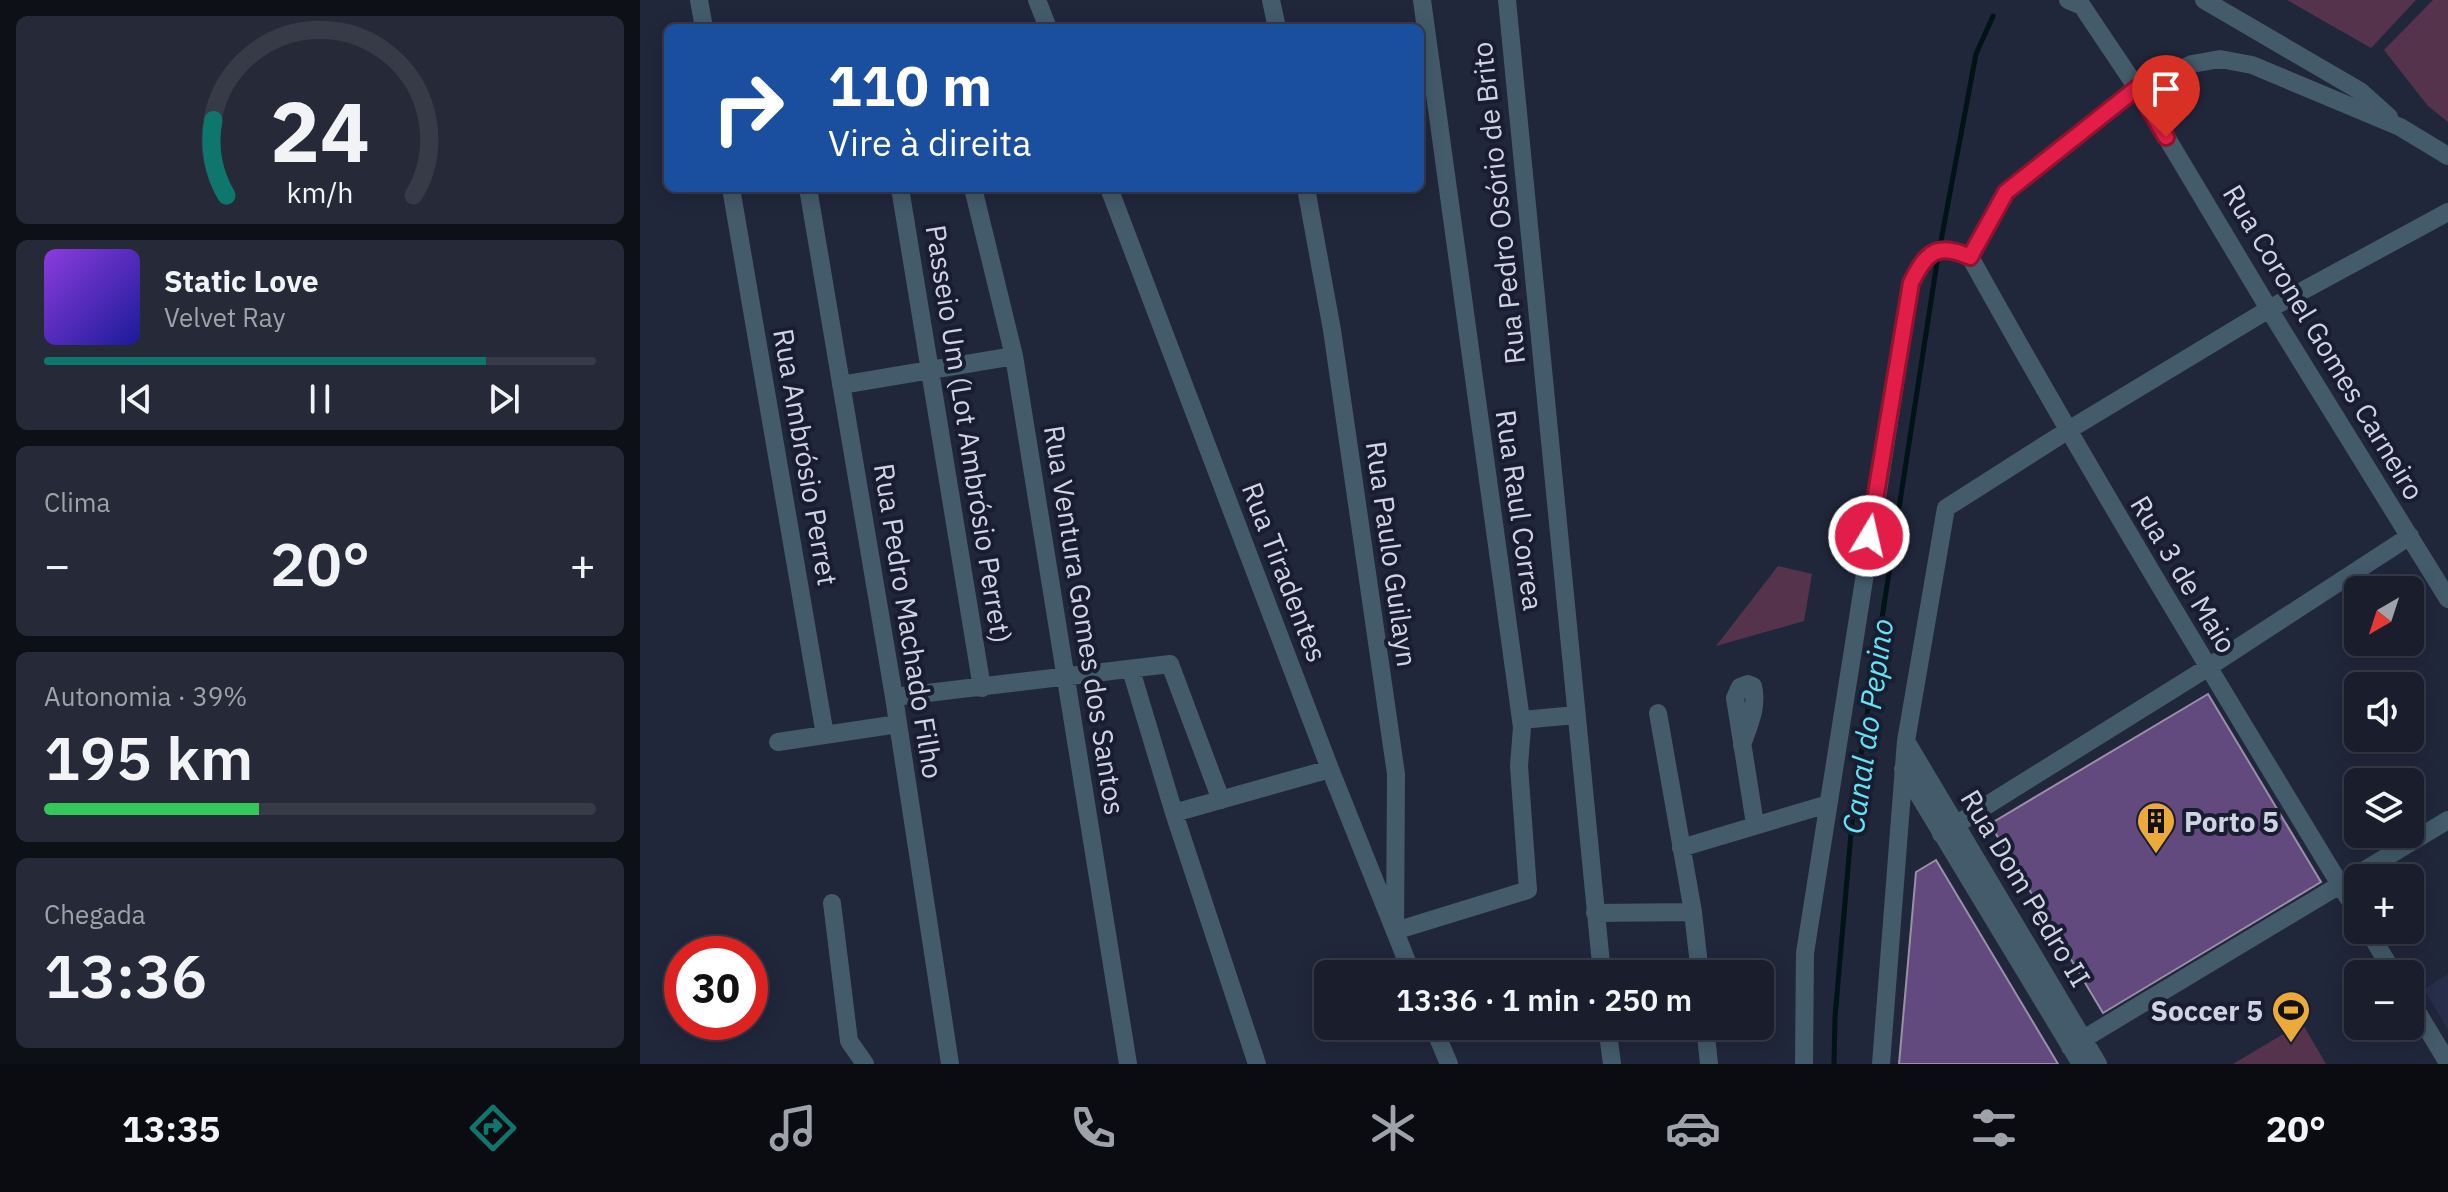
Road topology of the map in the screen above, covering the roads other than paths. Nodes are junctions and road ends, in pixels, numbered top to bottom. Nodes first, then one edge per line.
1 (699, 0) edge
2 (1037, 0) edge
3 (1271, 0) edge
4 (1422, 0) edge
5 (1507, 0) edge
6 (2068, 0) edge
7 (2204, 0) edge
8 (703, 24) edge
9 (1046, 24) edge
10 (1276, 24) edge
11 (2137, 88) junction
12 (2400, 127) junction
13 (2448, 156) edge
14 (732, 192) edge
15 (809, 192) edge
16 (901, 192) edge
17 (974, 192) edge
18 (1111, 192) edge
19 (1307, 192) edge
20 (2448, 212) edge
21 (1970, 257) junction
22 (2269, 309) junction
23 (1014, 356) junction
24 (930, 369) junction
25 (841, 385) junction
26 (2067, 431) junction
27 (2410, 536) junction
28 (2448, 599) edge
29 (2207, 668) junction
30 (1131, 670) junction
31 (1066, 677) junction
32 (982, 688) junction
33 (894, 697) junction
34 (1658, 713) dead end
35 (1576, 715) junction
36 (1521, 720) junction
37 (898, 724) junction
38 (825, 735) junction
39 (1906, 741) junction
40 (778, 742) dead end
41 (1742, 745) dead end
42 (1330, 769) junction
43 (1903, 769) junction
44 (1221, 800) junction
45 (1828, 804) junction
46 (1174, 813) junction
47 (2448, 820) edge
48 (1755, 824) junction
49 (1949, 830) junction
50 (1681, 848) junction
51 (2340, 885) junction
52 (2344, 891) edge
53 (832, 903) dead end
54 (1693, 912) junction
55 (1595, 913) junction
56 (1395, 931) junction
57 (1406, 960) edge
58 (1600, 960) edge
59 (1698, 960) edge
60 (2424, 1023) edge
61 (1439, 1040) edge
62 (1609, 1040) edge
63 (1706, 1040) edge
64 (2077, 1043) junction
65 (2448, 1063) edge
66 (865, 1064) edge
67 (950, 1064) edge
68 (1128, 1064) edge
69 (1257, 1064) edge
70 (1449, 1064) edge
71 (1612, 1064) edge
72 (1709, 1064) edge
73 (1804, 1064) edge
74 (1881, 1064) edge
75 (2081, 1064) edge
76 (2098, 1064) edge

1 - 8 street
2 - 9 street
3 - 10 street
4 - 36 street, Rua Raul Correa
5 - 35 street, Rua Pedro Osório de Brito
6 - 11 street, Rua Coronel Gomes Carneiro
7 - 12 street
11 - 12 street
11 - 21 street
11 - 22 street, Rua Coronel Gomes Carneiro
12 - 13 street
14 - 38 street, Rua Ambrósio Perret
15 - 25 street, Rua Pedro Machado Filho
16 - 24 street, Passeio Um (Lot Ambrósio Perret)
17 - 23 street, Rua Ventura Gomes dos Santos
18 - 42 street, Rua Tiradentes
19 - 56 street, Rua Paulo Guilayn
20 - 22 street
21 - 26 street, Rua 3 de Maio
21 - 45 street
22 - 26 street
22 - 27 street, Rua Coronel Gomes Carneiro
23 - 24 street
23 - 31 street, Rua Ventura Gomes dos Santos
24 - 25 street
24 - 32 street, Passeio Um (Lot Ambrósio Perret)
25 - 33 street, Rua Pedro Machado Filho
26 - 29 street, Rua 3 de Maio
26 - 39 street
27 - 28 street, Rua Coronel Gomes Carneiro
27 - 29 street
29 - 49 street
29 - 51 street, Rua 3 de Maio
30 - 31 street
30 - 44 street
30 - 46 street
31 - 32 street
31 - 68 street, Rua Ventura Gomes dos Santos
32 - 33 street
33 - 37 street, Rua Pedro Machado Filho
34 - 50 street
35 - 36 street
35 - 55 street, Rua Pedro Osório de Brito
36 - 56 street, Rua Raul Correa
37 - 38 street
37 - 67 street, Rua Pedro Machado Filho
38 - 40 street
39 - 43 street
39 - 49 street, Rua Dom Pedro II
41 - 48 street
42 - 44 street
42 - 56 street, Rua Tiradentes
43 - 49 street, Rua Dom Pedro II
43 - 74 street
44 - 46 street
45 - 48 street
45 - 73 street
46 - 69 street
47 - 51 street
48 - 50 street
49 - 64 street, Rua Dom Pedro II
50 - 54 street
51 - 52 street, Rua 3 de Maio
51 - 64 street
53 - 66 street
54 - 55 street
54 - 59 street
55 - 58 street, Rua Pedro Osório de Brito
56 - 57 street, Rua Tiradentes
60 - 65 street
61 - 70 street
62 - 71 street
63 - 72 street
64 - 75 street, Rua Dom Pedro II
64 - 76 street, Rua Dom Pedro II

